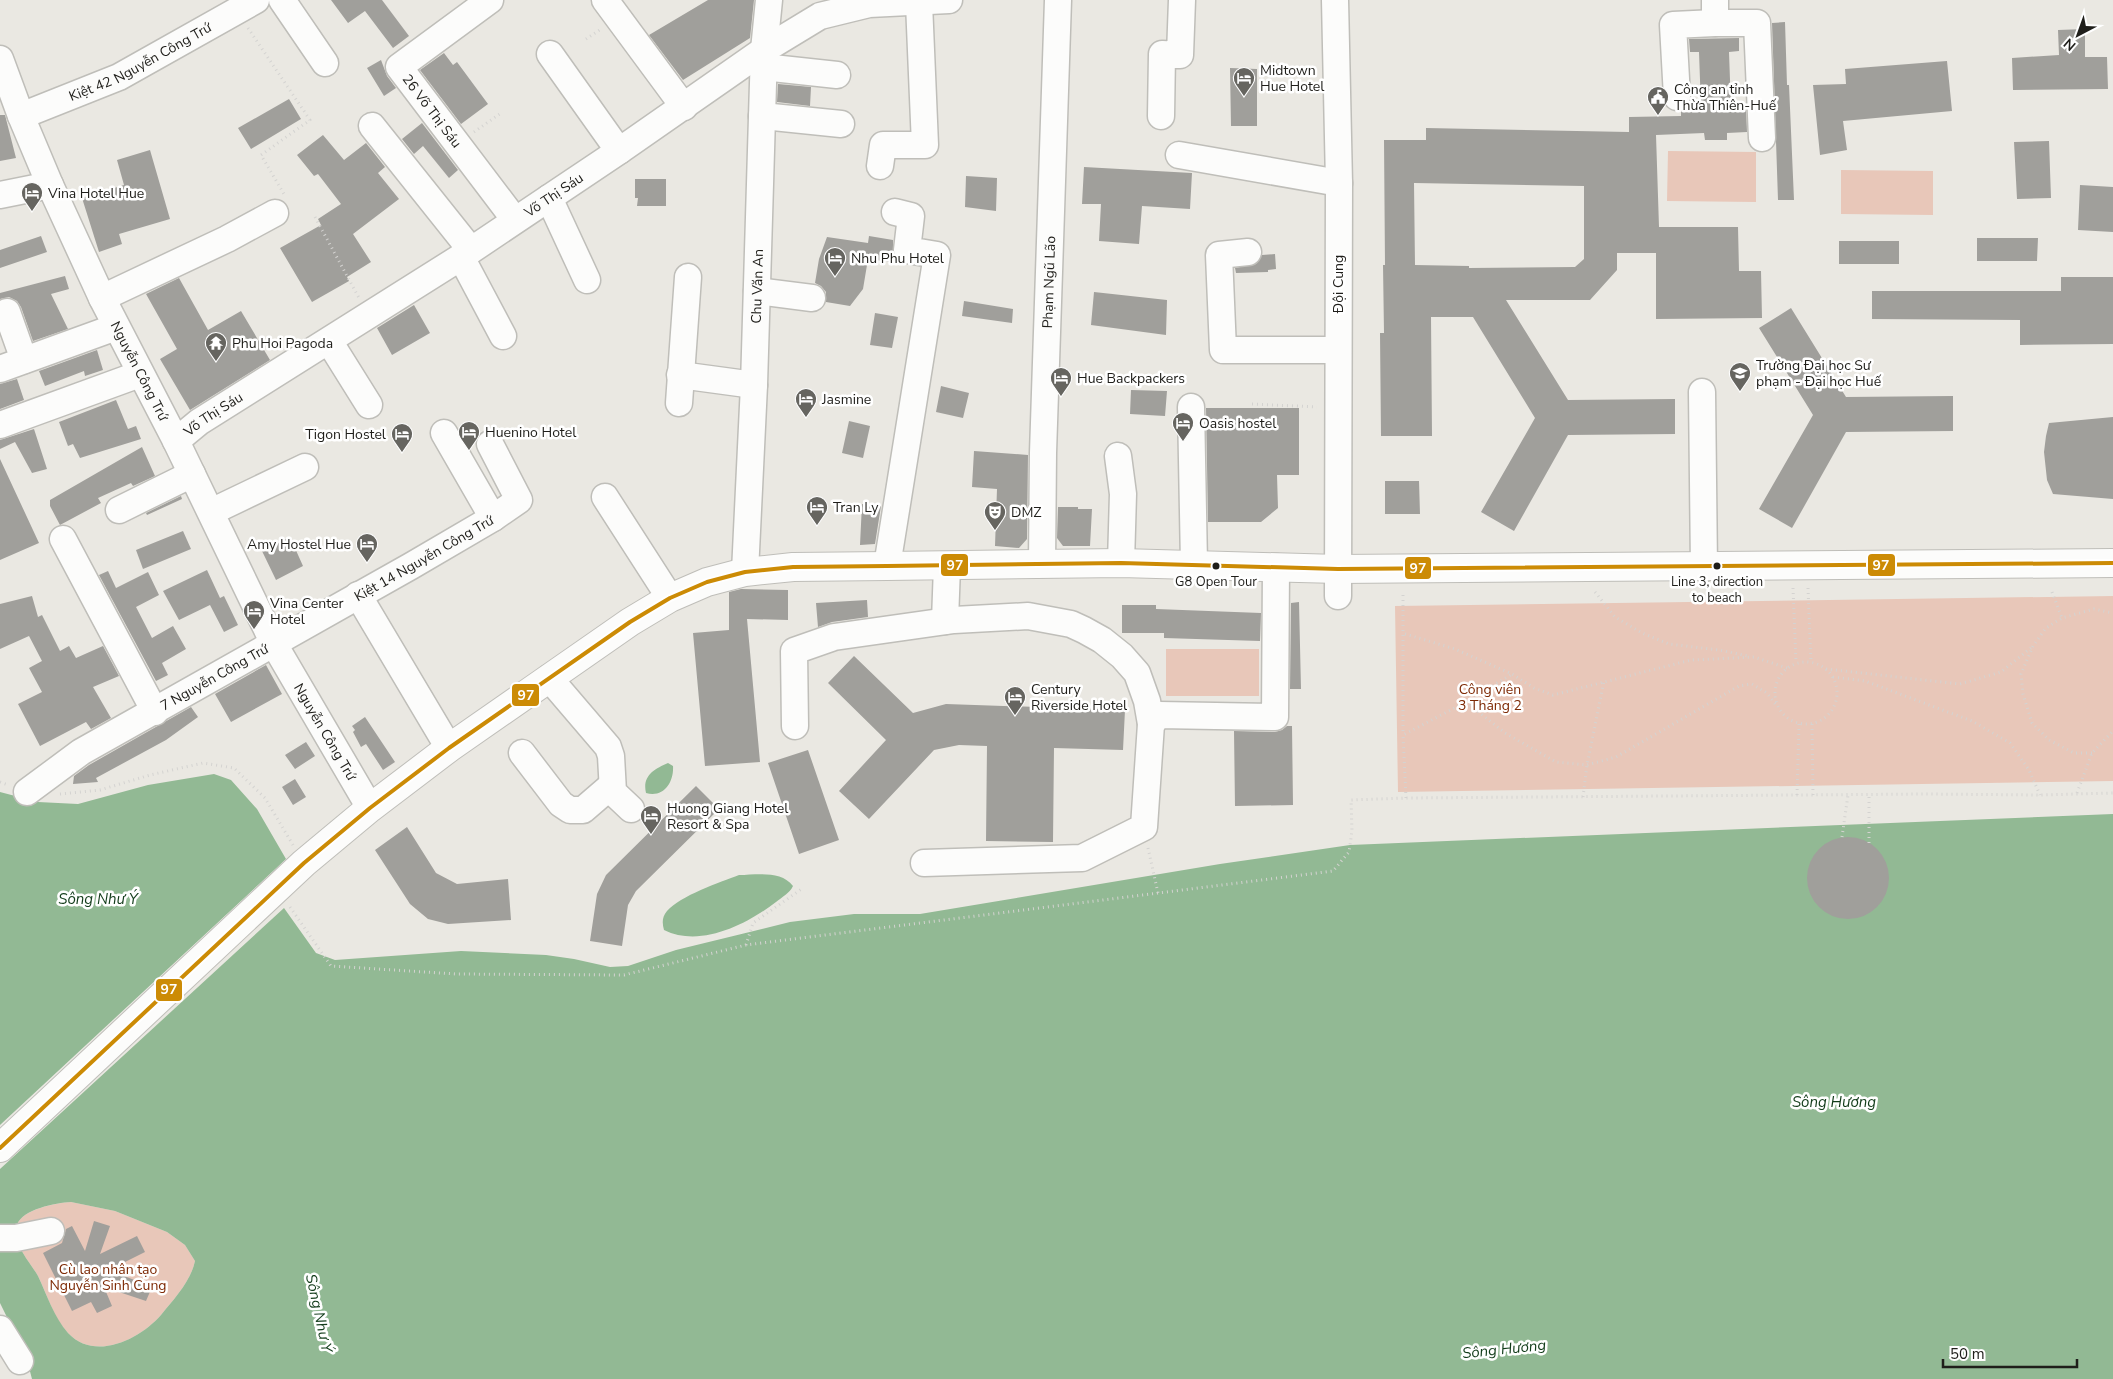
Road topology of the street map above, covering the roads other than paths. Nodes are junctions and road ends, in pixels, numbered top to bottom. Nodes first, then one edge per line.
1 (282, 0) edge
2 (490, 0) edge
3 (605, 0) edge
4 (769, 0) edge
5 (949, 0) edge
6 (1058, 0) edge
7 (1182, 0) edge
8 (1335, 0) edge
9 (920, 2) junction
10 (246, 5) edge
11 (1715, 12) edge
12 (550, 54) dead end
13 (764, 58) junction
14 (0, 59) edge
15 (325, 63) dead end
16 (837, 75) dead end
17 (1677, 98) dead end
18 (684, 106) junction
19 (21, 116) junction
20 (762, 116) junction
21 (1161, 116) dead end
22 (840, 124) dead end
23 (372, 126) dead end
24 (1762, 138) dead end
25 (619, 151) junction
26 (1179, 155) dead end
27 (880, 166) dead end
28 (1338, 182) junction
29 (50, 185) junction
30 (0, 195) edge
31 (549, 198) junction
32 (895, 212) dead end
33 (275, 213) road end
34 (515, 220) junction
35 (1248, 252) dead end
36 (466, 253) junction
37 (688, 277) dead end
38 (587, 280) dead end
39 (757, 291) junction
40 (102, 298) junction
41 (812, 298) dead end
42 (7, 312) dead end
43 (116, 327) junction
44 (503, 336) dead end
45 (329, 340) junction
46 (1338, 350) junction
47 (24, 360) junction
48 (0, 369) edge
49 (140, 374) junction
50 (680, 375) junction
51 (754, 385) junction
52 (1702, 392) dead end
53 (679, 404) dead end
54 (369, 405) dead end
55 (1191, 407) dead end
56 (0, 425) edge
57 (444, 433) dead end
58 (176, 441) junction
59 (490, 444) dead end
60 (1118, 456) dead end
61 (305, 467) dead end
62 (192, 474) junction
63 (605, 497) dead end
64 (119, 510) dead end
65 (211, 512) junction
66 (493, 518) junction
67 (63, 539) dead end
68 (1121, 563) junction
69 (2113, 563) edge
70 (1042, 564) junction
71 (1194, 564) junction
72 (887, 566) junction
73 (948, 566) junction
74 (1276, 567) junction
75 (1704, 568) junction
76 (1338, 569) junction
77 (745, 572) junction
78 (358, 595) junction
79 (1338, 596) dead end
80 (670, 598) junction
81 (946, 621) junction
82 (274, 644) junction
83 (549, 678) junction
84 (155, 712) junction
85 (1151, 724) junction
86 (795, 726) dead end
87 (449, 748) junction
88 (522, 753) dead end
89 (612, 785) junction
90 (27, 792) road end
91 (370, 808) junction
92 (631, 808) dead end
93 (924, 863) dead end
94 (0, 1148) edge
95 (51, 1231) dead end
96 (8, 1238) edge
97 (0, 1329) edge
98 (20, 1361) dead end

1 - 15 street
2 - 34 street, 26 Võ Thị Sáu
3 - 18 street
4 - 13 street, Chu Văn An
5 - 9 street, Võ Thị Sáu
6 - 70 street, Phạm Ngũ Lão
7 - 21 street
8 - 28 street, Đội Cung
9 - 13 street, Võ Thị Sáu
9 - 27 street
10 - 19 street, Kiệt 42 Nguyễn Công Trứ
11 - 17 street
11 - 24 street
12 - 25 street
13 - 16 street
13 - 18 street, Võ Thị Sáu
13 - 20 street, Chu Văn An
14 - 19 street, Nguyễn Công Trứ
18 - 25 street, Võ Thị Sáu
19 - 29 street, Nguyễn Công Trứ
20 - 22 street
20 - 39 street, Chu Văn An
23 - 36 street
25 - 31 street, Võ Thị Sáu
26 - 28 street
28 - 46 street, Đội Cung
29 - 30 street
29 - 40 street, Nguyễn Công Trứ
31 - 34 street, Võ Thị Sáu
31 - 38 street
32 - 72 street
33 - 40 street
34 - 36 street, Võ Thị Sáu
35 - 46 street
36 - 44 street
36 - 45 street, Võ Thị Sáu
37 - 50 street
39 - 41 street
39 - 51 street, Chu Văn An
40 - 43 street, Nguyễn Công Trứ
42 - 47 street
43 - 47 street
43 - 49 street, Nguyễn Công Trứ
45 - 54 street
45 - 58 street, Võ Thị Sáu
46 - 76 street, Đội Cung
47 - 48 street
49 - 56 street
49 - 58 street, Nguyễn Công Trứ
50 - 51 street
50 - 53 street
51 - 77 street, Chu Văn An
52 - 75 street
55 - 71 street
57 - 66 street
58 - 62 street, Nguyễn Công Trứ
59 - 66 street, Kiệt 14 Nguyễn Công Trứ
60 - 68 street
61 - 65 street
62 - 64 street
62 - 65 street, Nguyễn Công Trứ
63 - 80 street
65 - 82 street, Nguyễn Công Trứ
66 - 78 street, Kiệt 14 Nguyễn Công Trứ
67 - 84 street
68 - 70 main road
68 - 71 main road
69 - 75 main road
70 - 73 main road
71 - 74 main road
72 - 73 main road
72 - 77 main road
73 - 81 street
74 - 76 main road
74 - 85 street
75 - 76 main road
76 - 79 street, Đội Cung
77 - 80 main road
78 - 82 street, Kiệt 14 Nguyễn Công Trứ
78 - 87 street
80 - 83 main road
81 - 85 street
81 - 86 street
82 - 84 street, 7 Nguyễn Công Trứ
82 - 91 street, Nguyễn Công Trứ
83 - 87 main road
83 - 89 street
84 - 90 street, 7 Nguyễn Công Trứ
85 - 93 street
87 - 91 main road
88 - 89 street
89 - 92 street
91 - 94 main road
95 - 96 street
97 - 98 street

